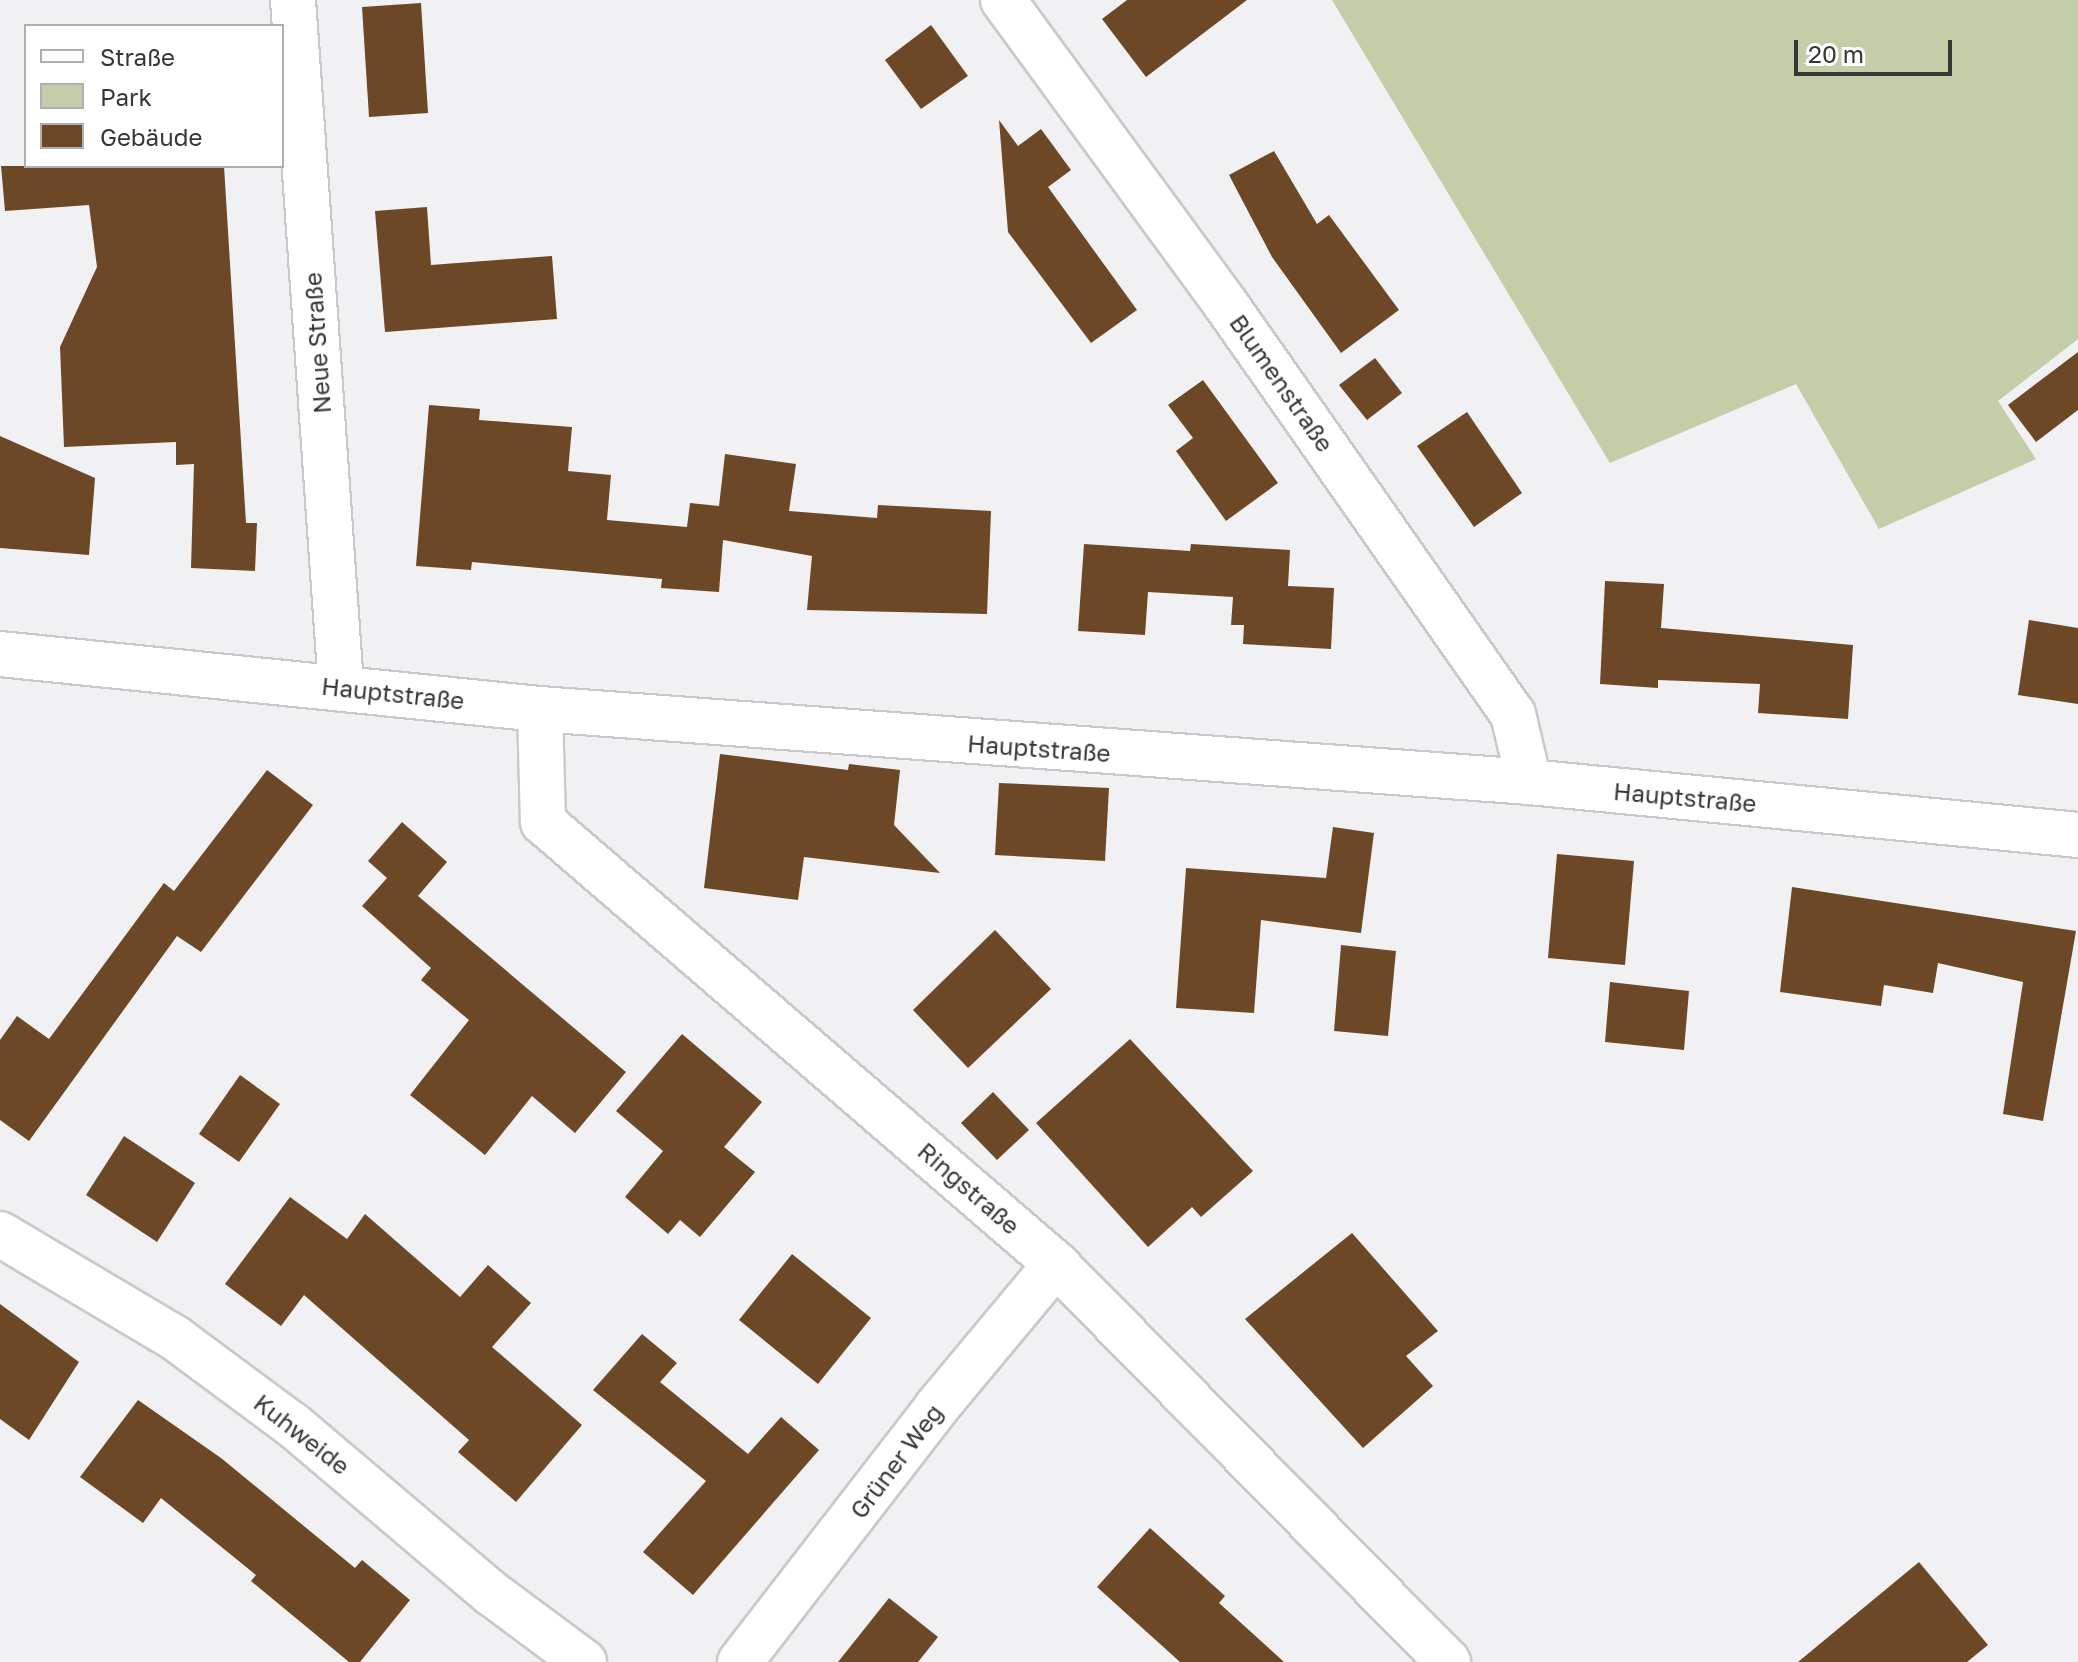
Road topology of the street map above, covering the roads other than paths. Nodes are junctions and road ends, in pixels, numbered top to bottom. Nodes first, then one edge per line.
1 (293, 0) edge
2 (1003, 0) edge
3 (0, 654) edge
4 (341, 687) junction
5 (540, 709) junction
6 (1529, 782) junction
7 (2078, 835) edge
8 (0, 1234) edge
9 (1056, 1264) junction
10 (584, 1662) edge
11 (740, 1662) edge
12 (1448, 1662) edge

1 - 4 street, Neue Straße
2 - 6 street, Blumenstraße
3 - 4 street, Hauptstraße
4 - 5 street, Hauptstraße
5 - 6 street, Hauptstraße
5 - 9 street, Ringstraße
6 - 7 street, Hauptstraße
8 - 10 street, Kuhweide
9 - 11 street, Grüner Weg
9 - 12 street, Ringstraße

